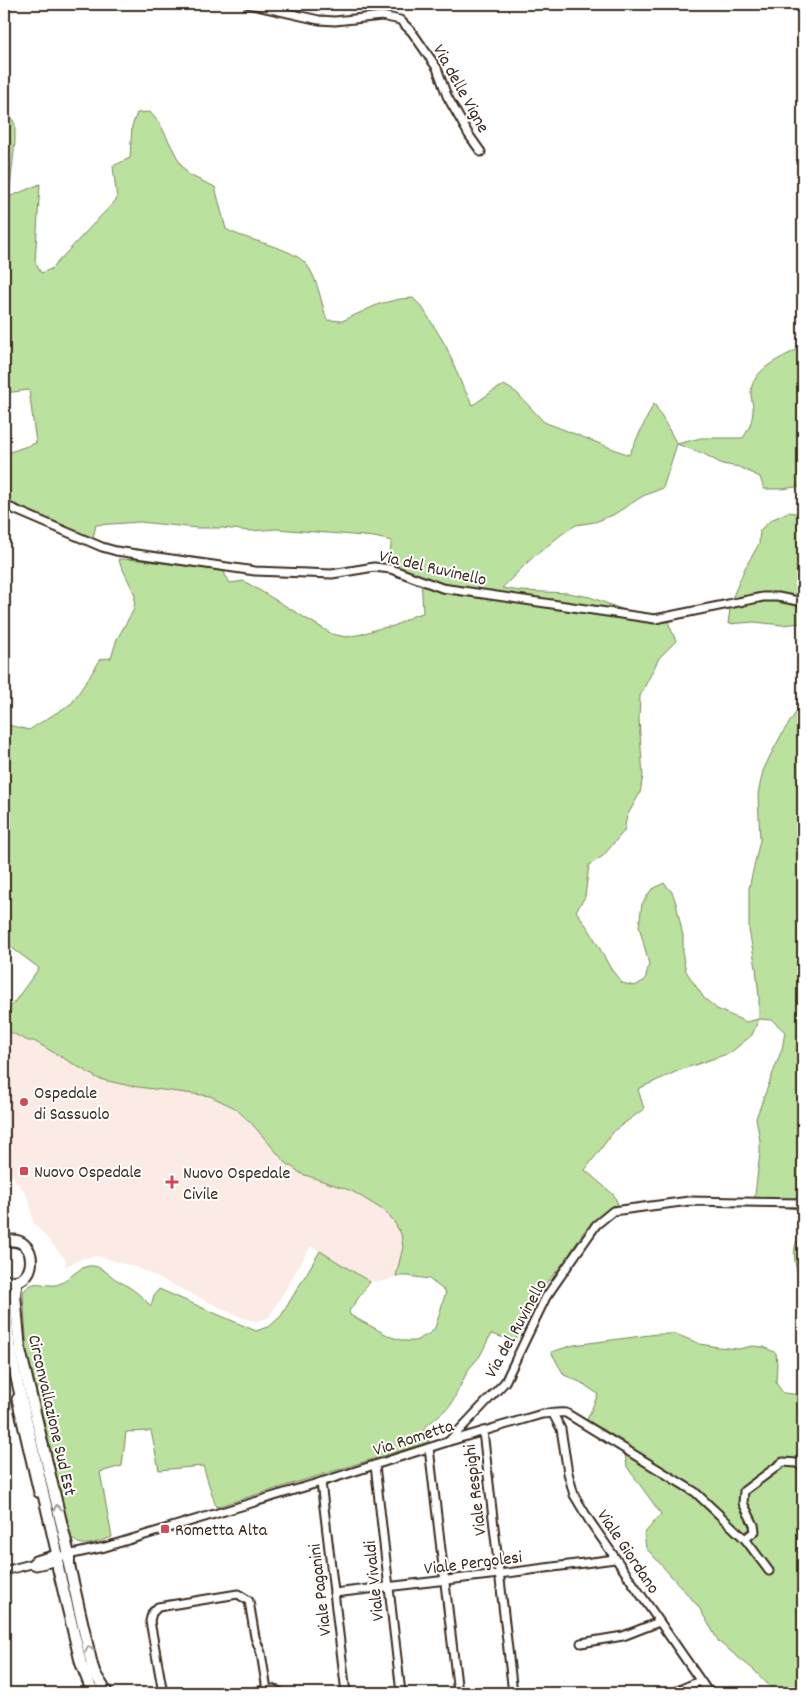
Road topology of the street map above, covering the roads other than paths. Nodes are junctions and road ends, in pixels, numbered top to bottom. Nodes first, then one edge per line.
1 (248, 4) edge
2 (481, 152) dead end
3 (4, 505) edge
4 (803, 602) edge
5 (803, 1202) edge
6 (5, 1240) edge
7 (4, 1280) edge
8 (17, 1281) junction
9 (4, 1288) edge
10 (552, 1414) junction
11 (482, 1432) junction
12 (450, 1440) junction
13 (429, 1448) junction
14 (375, 1465) junction
15 (803, 1468) edge
16 (321, 1482) junction
17 (745, 1539) junction
18 (60, 1556) junction
19 (615, 1559) junction
20 (4, 1571) edge
21 (769, 1571) dead end
22 (499, 1574) junction
23 (444, 1580) junction
24 (389, 1586) junction
25 (334, 1593) junction
26 (659, 1622) junction
27 (581, 1643) dead end
28 (700, 1682) junction
29 (267, 1690) junction
30 (95, 1693) edge
31 (107, 1693) edge
32 (164, 1693) edge
33 (247, 1693) edge
34 (282, 1693) edge
35 (346, 1693) edge
36 (401, 1693) edge
37 (458, 1693) edge
38 (513, 1693) edge
39 (672, 1693) edge
40 (709, 1693) edge

1 - 2 street, Via delle Vigne
3 - 4 street, Via del Ruvinello
5 - 12 street, Via del Ruvinello
6 - 8 main road
7 - 8 main road
18 -> 8 main road, Circonvallazione Sud Est
9 - 18 main road, Circonvallazione Sud Est
10 - 11 street, Via Rometta
10 - 17 street, Via Rometta
10 - 19 street, Viale Giordano
11 - 12 street, Via Rometta
11 - 22 street, Viale Respighi
12 - 13 street, Via Rometta
13 - 14 street, Via Rometta
13 - 23 street
14 - 16 street, Via Rometta
14 - 24 street, Viale Vivaldi
15 - 17 street
16 - 18 street, Via Rometta
16 - 25 street, Viale Paganini
17 - 21 street, Via Rometta
18 - 20 street, Via Rometta
18 - 30 main road
31 -> 18 main road
19 - 22 street, Viale Pergolesi
19 - 26 street, Viale Giordano
22 - 23 street, Viale Pergolesi
22 - 38 street, Viale Respighi
23 - 24 street, Viale Pergolesi
23 - 37 street
24 - 25 street, Viale Pergolesi
24 - 36 street, Viale Vivaldi
25 - 35 street, Viale Paganini
26 - 27 street
26 - 28 street, Viale Giordano
28 - 39 street
28 - 40 street, Viale Giordano
29 - 32 street
29 - 33 street
29 - 34 street

